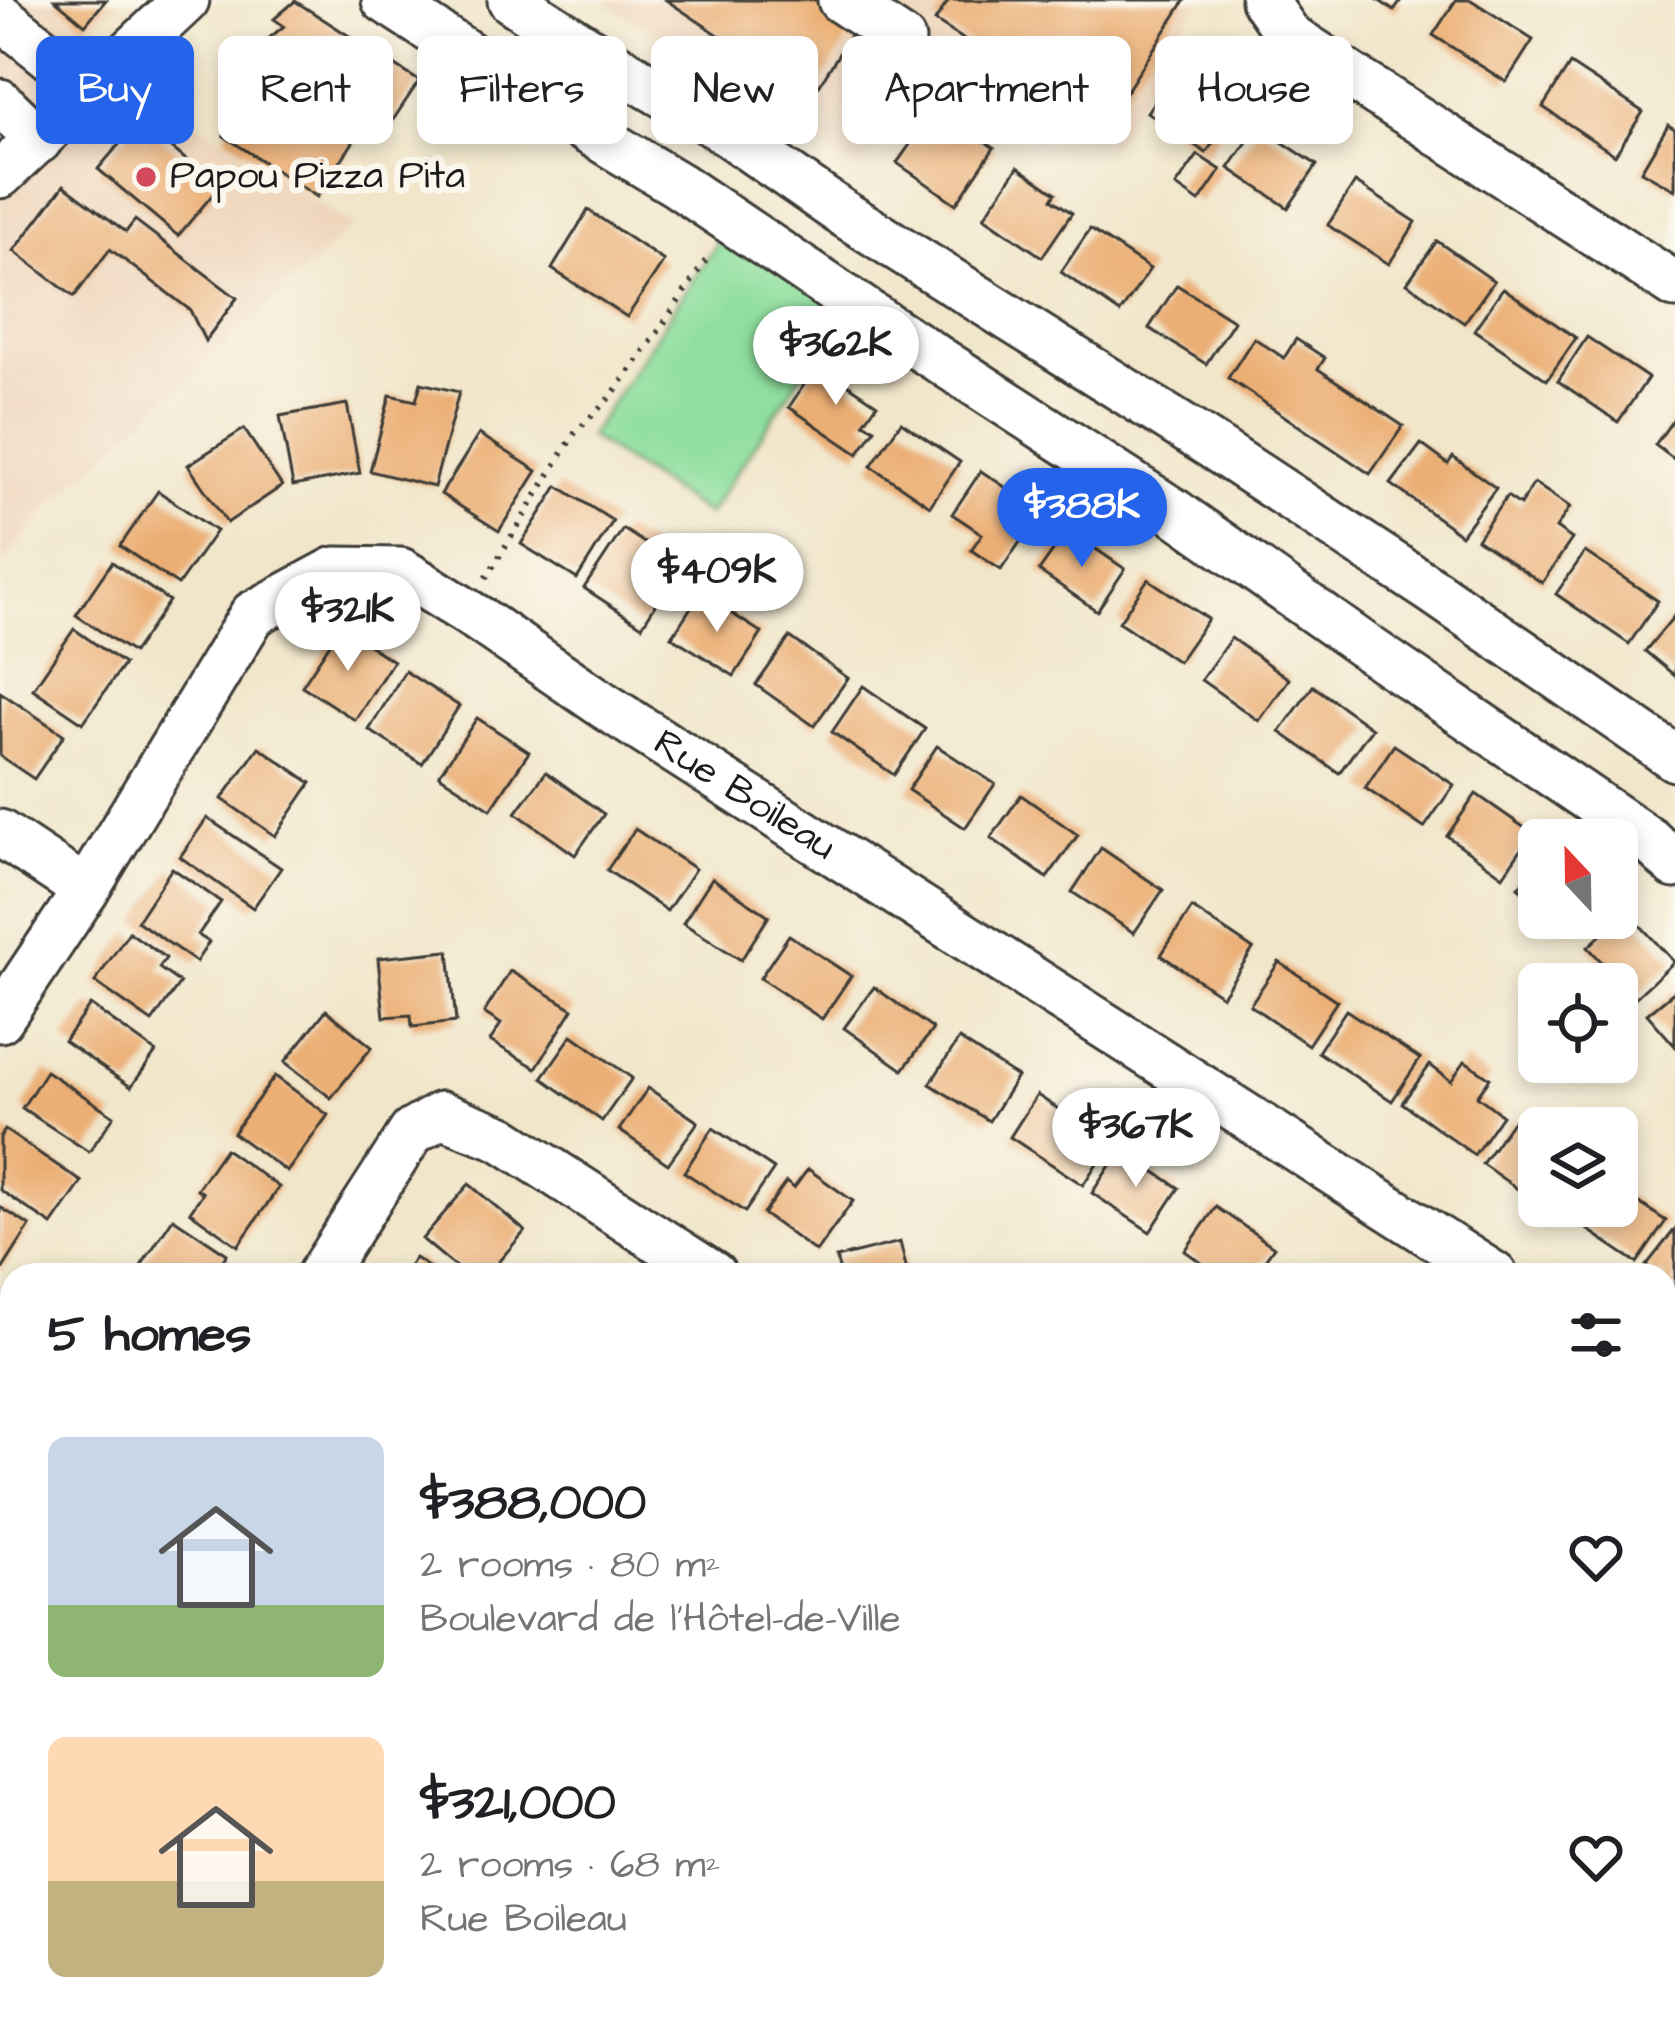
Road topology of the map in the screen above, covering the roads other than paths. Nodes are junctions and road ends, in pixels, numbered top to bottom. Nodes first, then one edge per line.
1 (186, 0) edge
2 (385, 0) edge
3 (511, 0) edge
4 (841, 0) edge
5 (1264, 0) edge
6 (0, 16) edge
7 (148, 36) edge
8 (440, 36) edge
9 (567, 36) edge
10 (896, 36) edge
11 (36, 45) edge
12 (0, 102) edge
13 (36, 137) edge
14 (36, 143) edge
15 (609, 144) edge
16 (705, 144) edge
17 (743, 144) edge
18 (0, 175) edge
19 (678, 185) junction
20 (1675, 286) edge
21 (1675, 758) edge
22 (0, 833) edge
23 (1675, 865) edge
24 (86, 890) junction
25 (0, 1018) edge
26 (328, 1263) edge
27 (694, 1263) edge
28 (1475, 1263) edge

1 - 7 street
2 - 8 street
3 - 9 street
4 - 10 street
5 - 20 street
6 - 11 street
12 - 13 street
14 - 18 street
15 - 19 street
16 - 19 street
17 - 21 street
19 - 23 street
22 - 24 street
24 - 25 street, Rue Boileau
24 - 28 street, Rue Boileau
26 - 27 street

